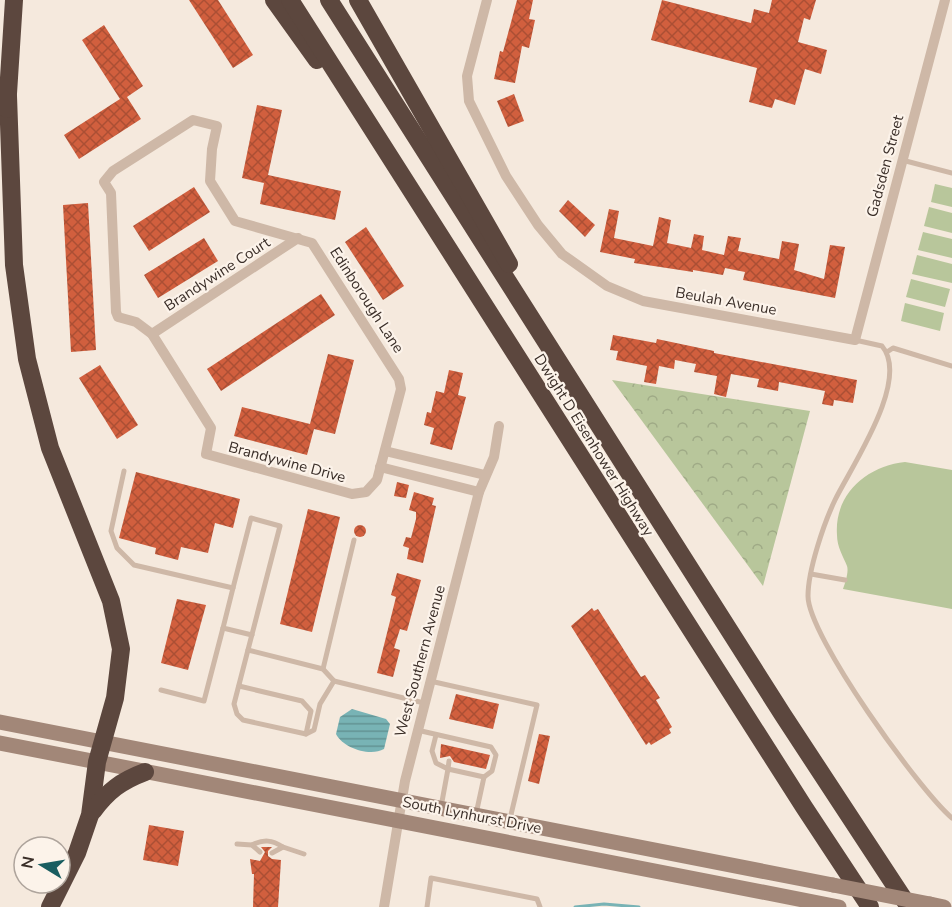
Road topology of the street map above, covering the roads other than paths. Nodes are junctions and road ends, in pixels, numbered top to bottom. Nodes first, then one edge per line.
1 (14, 0) edge
2 (274, 0) edge
3 (290, 0) edge
4 (329, 0) edge
5 (358, 0) edge
6 (487, 0) edge
7 (945, 0) edge
8 (952, 2) edge
9 (8, 96) junction
10 (358, 106) junction
11 (217, 126) joint
12 (902, 160) junction
13 (952, 173) edge
14 (0, 212) edge
15 (298, 238) junction
16 (152, 334) junction
17 (855, 340) junction
18 (887, 352) junction
19 (555, 358) junction
20 (952, 366) edge
21 (499, 426) dead end
22 (385, 451) junction
23 (380, 468) junction
24 (124, 471) dead end
25 (485, 475) junction
26 (479, 492) junction
27 (354, 540) dead end
28 (811, 574) junction
29 (845, 580) dead end
30 (233, 588) junction
31 (223, 628) junction
32 (252, 636) junction
33 (248, 650) junction
34 (323, 669) junction
35 (334, 681) junction
36 (430, 681) junction
37 (239, 686) junction
38 (161, 690) dead end
39 (424, 703) junction
40 (0, 722) edge
41 (417, 730) junction
42 (306, 734) junction
43 (436, 735) junction
44 (454, 739) junction
45 (102, 741) junction
46 (466, 742) junction
47 (0, 743) edge
48 (477, 744) junction
49 (452, 747) dead end
50 (465, 749) dead end
51 (476, 752) dead end
52 (449, 761) dead end
53 (97, 762) junction
54 (462, 764) dead end
55 (472, 766) dead end
56 (448, 769) junction
57 (460, 771) junction
58 (145, 772) junction
59 (471, 774) junction
60 (484, 777) junction
61 (401, 801) junction
62 (440, 808) junction
63 (90, 815) junction
64 (476, 815) junction
65 (952, 818) edge
66 (398, 821) junction
67 (510, 822) junction
68 (237, 844) dead end
69 (252, 845) junction
70 (283, 847) junction
71 (260, 852) dead end
72 (272, 853) dead end
73 (304, 854) dead end
74 (937, 906) edge
75 (50, 907) edge
76 (384, 907) edge
77 (427, 907) edge
78 (540, 907) edge
79 (839, 907) edge
80 (870, 907) edge
81 (909, 907) edge

1 - 9 highway
2 - 10 highway
3 - 10 highway, Dwight D Eisenhower Highway
4 - 19 highway, Dwight D Eisenhower Highway
5 - 19 highway
6 - 17 street, Beulah Avenue
7 - 8 lane
7 - 12 street, Gadsden Street
9 - 14 highway
9 - 45 highway
10 - 80 highway, Dwight D Eisenhower Highway
11 - 15 street, Edinborough Lane
11 - 16 street, Brandywine Drive
12 - 13 lane
12 - 17 street, Gadsden Street
15 - 16 street, Brandywine Court
15 - 22 street, Edinborough Lane
16 - 23 street, Brandywine Drive
17 - 18 lane
18 - 20 lane
18 - 28 lane
19 - 81 highway, Dwight D Eisenhower Highway
21 - 25 street, West Southern Avenue
22 - 23 street, Brandywine Drive
22 - 25 street
23 - 26 street
24 - 30 lane
25 - 26 street, West Southern Avenue
26 - 36 street, West Southern Avenue
27 - 34 lane
28 - 29 lane
28 - 65 lane
30 - 31 lane
30 - 32 lane
31 - 32 lane
31 - 38 lane
32 - 33 lane
33 - 34 lane
33 - 37 lane
34 - 35 lane
35 - 39 lane
35 - 42 lane
36 - 39 street, West Southern Avenue
36 - 67 lane
37 - 42 lane
37 - 42 lane
39 - 41 street, West Southern Avenue
40 - 45 main road, South Lynhurst Drive
41 - 43 lane
41 - 61 street, West Southern Avenue
43 - 44 lane
43 - 56 lane
44 - 46 lane
44 - 49 lane
45 - 53 highway
45 - 61 main road, South Lynhurst Drive
46 - 48 lane
46 - 50 lane
47 - 53 main road, South Lynhurst Drive
48 - 51 lane
48 - 60 lane
52 - 56 lane
53 - 58 main road, South Lynhurst Drive
53 - 63 highway
54 - 57 lane
55 - 59 lane
56 - 57 lane
56 - 62 lane
57 - 59 lane
58 - 63 highway
58 - 66 main road, South Lynhurst Drive
59 - 60 lane
60 - 64 lane
61 - 62 main road, South Lynhurst Drive
61 - 66 street, West Southern Avenue
62 - 64 main road, South Lynhurst Drive
63 - 75 highway
64 - 67 main road, South Lynhurst Drive
66 - 76 street, West Southern Avenue
66 - 79 main road, South Lynhurst Drive
67 - 74 main road, South Lynhurst Drive, bridge
68 - 69 lane
69 - 70 lane
69 - 71 lane
70 - 72 lane
70 - 73 lane
77 - 78 lane

